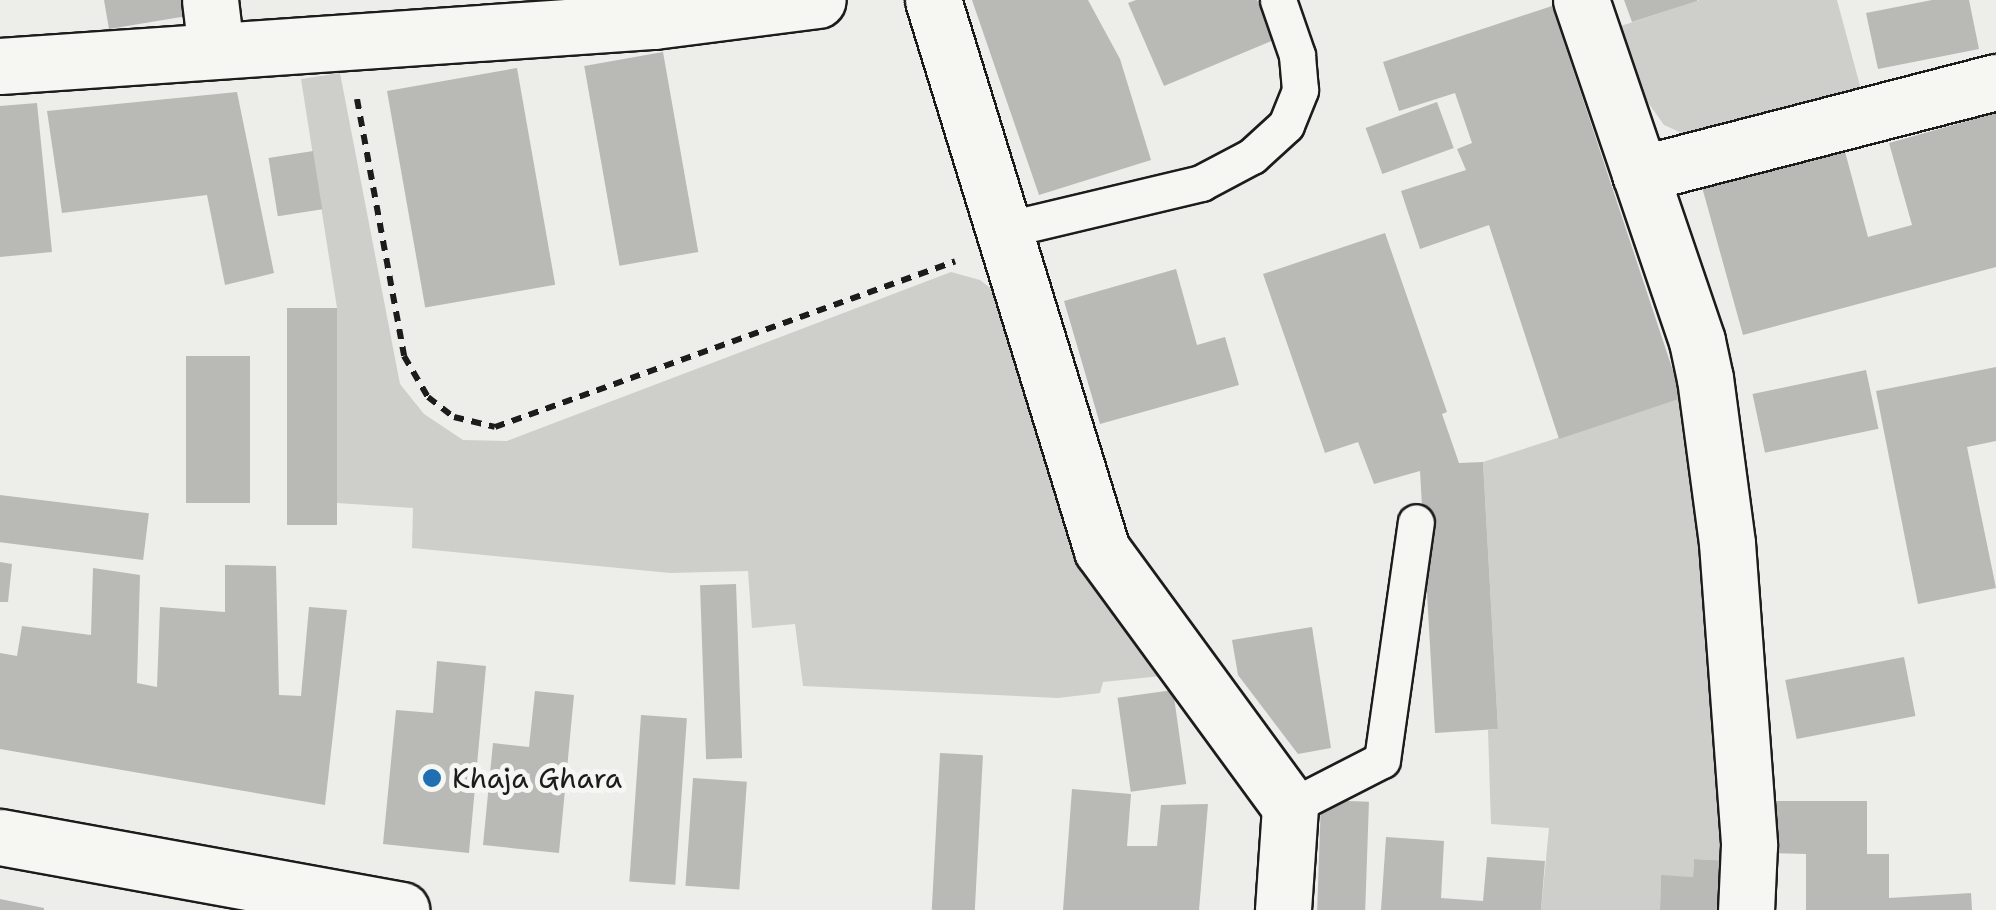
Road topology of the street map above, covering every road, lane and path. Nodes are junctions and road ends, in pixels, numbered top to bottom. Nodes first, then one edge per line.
1 (818, 0) edge
2 (932, 0) edge
3 (1278, 0) edge
4 (1581, 0) edge
5 (213, 25) edge
6 (347, 41) junction
7 (0, 66) edge
8 (1996, 82) edge
9 (1640, 174) junction
10 (1006, 236) junction
11 (1416, 522) dead end
12 (1290, 808) junction
13 (0, 837) edge
14 (401, 910) edge
15 (1284, 910) edge
16 (1746, 910) edge

1 - 6 street
2 - 10 street
3 - 10 lane
4 - 9 street
5 - 6 street
5 - 7 street
6 - 10 path
8 - 9 street
9 - 16 street
10 - 12 street
11 - 12 lane
12 - 15 street
13 - 14 street

